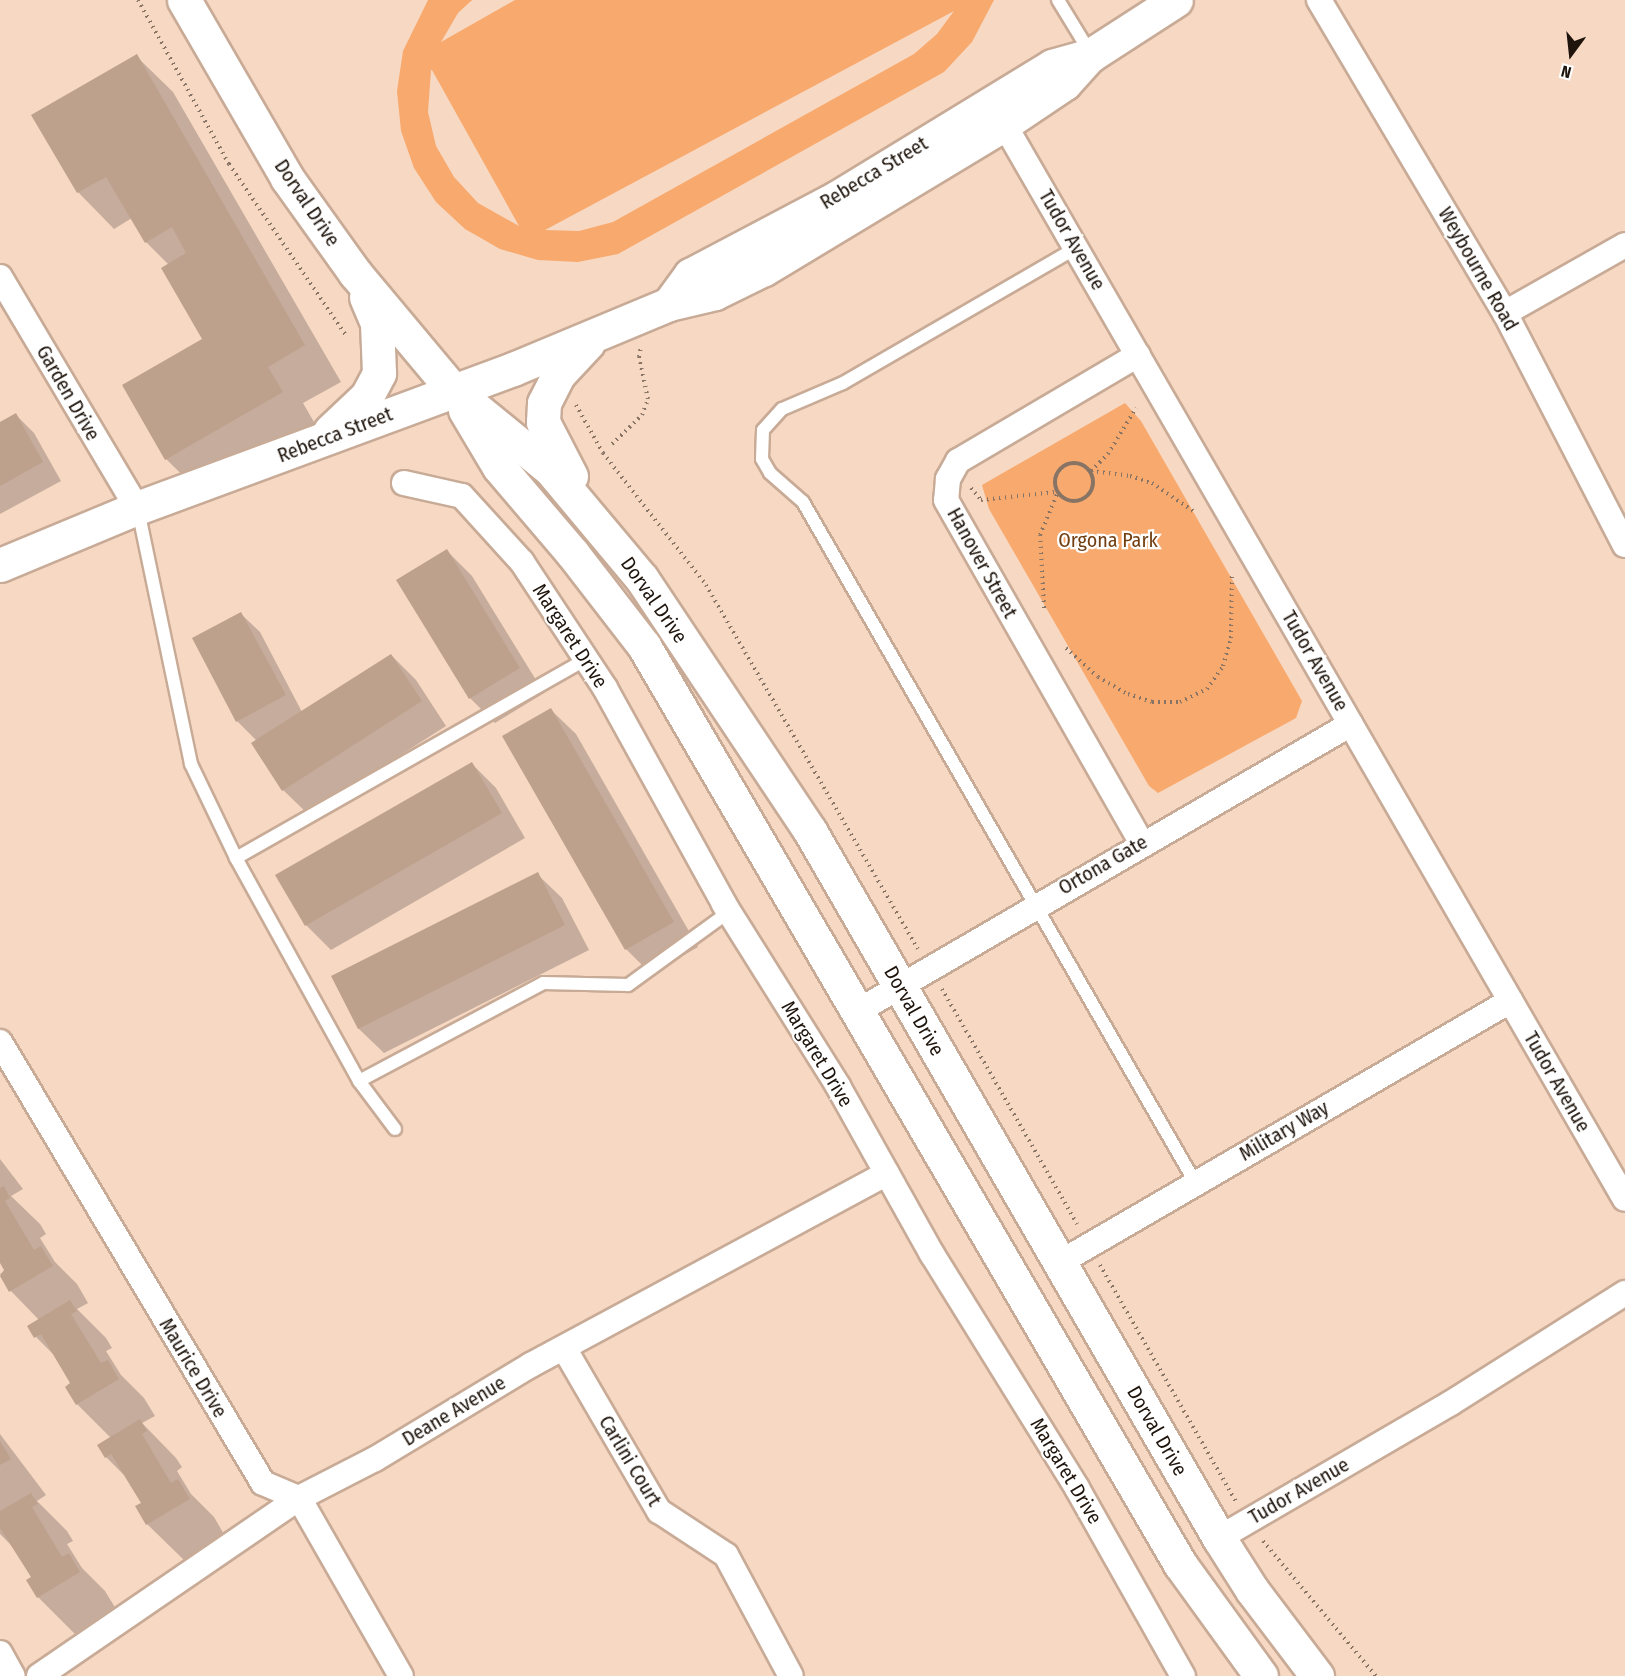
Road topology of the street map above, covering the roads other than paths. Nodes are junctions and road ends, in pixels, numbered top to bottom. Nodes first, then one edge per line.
1 (184, 0) edge
2 (1058, 0) edge
3 (1176, 0) edge
4 (1319, 0) edge
5 (1090, 56) junction
6 (1004, 124) junction
7 (1625, 245) edge
8 (1076, 248) junction
9 (356, 273) junction
10 (0, 277) edge
11 (669, 304) junction
12 (1505, 313) junction
13 (606, 328) junction
14 (1138, 355) junction
15 (453, 390) junction
16 (313, 445) junction
17 (404, 483) dead end
18 (137, 508) junction
19 (595, 520) junction
20 (1625, 545) edge
21 (0, 565) edge
22 (586, 659) junction
23 (1351, 724) junction
24 (1142, 843) junction
25 (236, 858) junction
26 (1036, 904) junction
27 (729, 912) junction
28 (900, 986) junction
29 (1510, 1001) junction
30 (858, 1011) junction
31 (0, 1042) edge
32 (359, 1081) junction
33 (395, 1129) dead end
34 (887, 1173) junction
35 (1195, 1182) junction
36 (1625, 1199) edge
37 (1059, 1263) junction
38 (1625, 1293) edge
39 (564, 1348) junction
40 (299, 1498) junction
41 (1219, 1538) junction
42 (0, 1653) edge
43 (13, 1676) edge
44 (39, 1676) edge
45 (401, 1676) edge
46 (791, 1676) edge
47 (1183, 1676) edge
48 (1262, 1676) edge
49 (1317, 1676) edge

1 - 9 main road, Dorval Drive
2 - 5 lane
3 - 5 main road, Rebecca Street
4 - 12 street, Weybourne Road
5 - 6 main road, Rebecca Street
5 - 11 main road, Rebecca Street
6 - 8 street, Tudor Avenue
6 - 11 main road, Rebecca Street
7 - 12 street
8 - 14 street, Tudor Avenue
8 - 26 lane
9 - 15 main road, Dorval Drive
9 - 16 main road
10 - 18 street, Garden Drive
11 - 13 main road, Rebecca Street
12 - 20 street, Weybourne Road
13 - 15 main road, Rebecca Street
13 - 19 main road
14 - 23 street, Tudor Avenue
14 - 24 street, Hanover Street
15 - 16 main road, Rebecca Street
15 - 19 main road, Dorval Drive
15 - 30 main road, Dorval Drive
16 - 18 main road, Rebecca Street
17 - 22 street, Margaret Drive
18 - 21 main road, Rebecca Street
18 - 25 lane
19 - 28 main road, Dorval Drive
22 - 25 lane
22 - 27 street, Margaret Drive
23 - 24 street, Ortona Gate
23 - 29 street, Tudor Avenue
24 - 26 street, Ortona Gate
25 - 32 lane
26 - 28 street, Ortona Gate
26 - 35 lane
27 - 32 lane
27 - 34 street, Margaret Drive
28 - 30 street, Ortona Gate
28 - 37 main road, Dorval Drive
29 - 35 street, Military Way
29 - 36 street, Tudor Avenue
30 - 48 main road, Dorval Drive
31 - 40 street, Maurice Drive
32 - 33 lane
34 - 39 street, Deane Avenue
34 - 47 street, Margaret Drive
35 - 37 street, Military Way
37 - 41 main road, Dorval Drive
38 - 41 street, Tudor Avenue
39 - 40 street, Deane Avenue
39 - 46 street, Carlini Court
40 - 44 street, Deane Avenue
40 - 45 street
41 - 49 main road, Dorval Drive
42 - 43 street

